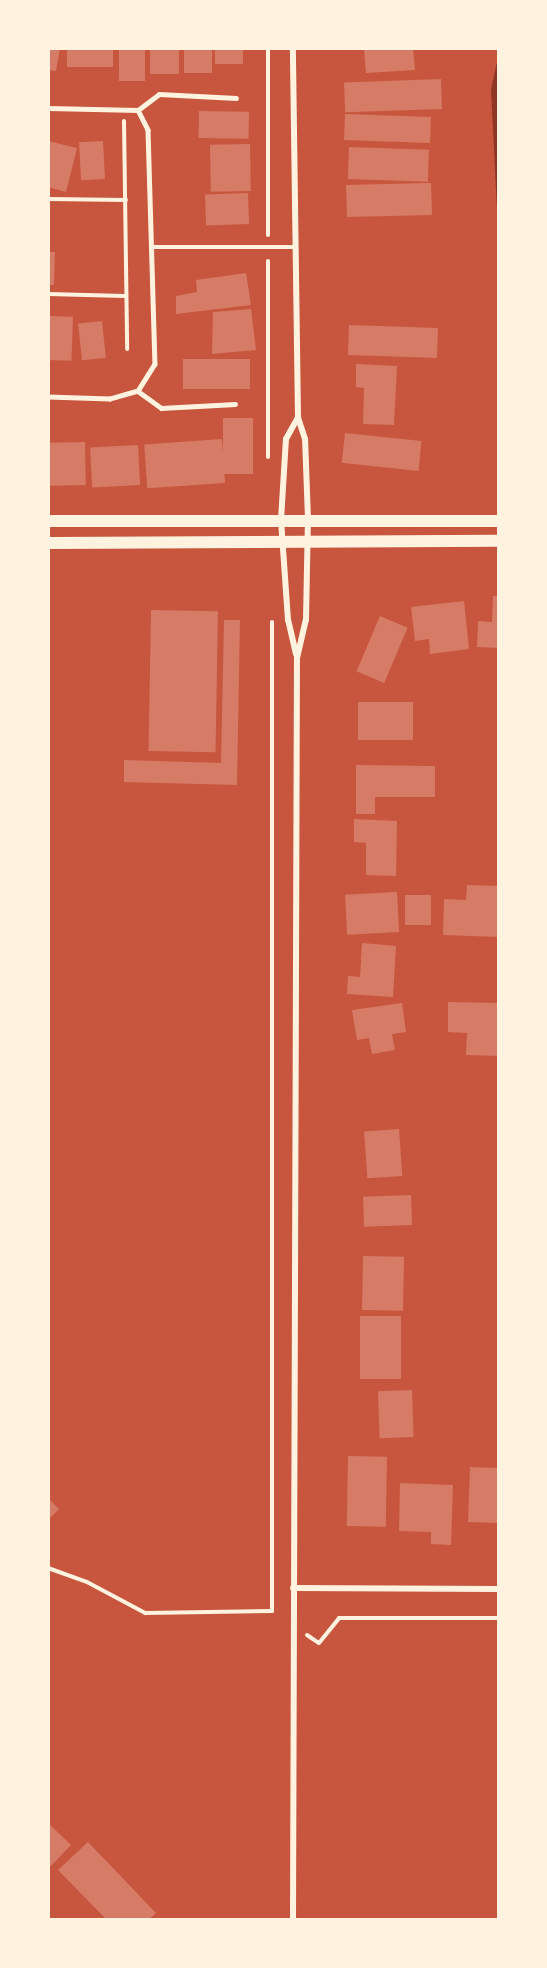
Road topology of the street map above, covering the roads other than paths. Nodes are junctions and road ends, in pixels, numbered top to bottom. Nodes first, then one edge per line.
1 (294, 48) edge
2 (236, 98) dead end
3 (48, 108) edge
4 (138, 110) junction
5 (153, 247) junction
6 (293, 247) junction
7 (138, 392) junction
8 (48, 397) edge
9 (235, 404) dead end
10 (298, 417) junction
11 (308, 519) junction
12 (281, 520) junction
13 (48, 521) edge
14 (499, 521) edge
15 (307, 540) junction
16 (281, 541) junction
17 (499, 541) edge
18 (48, 543) edge
19 (297, 658) junction
20 (292, 1588) junction
21 (499, 1589) edge
22 (293, 1920) edge

1 - 6 street
2 - 4 lane
3 - 4 lane
4 - 5 lane
5 - 6 lane
5 - 7 lane
6 - 10 street
7 - 8 lane
7 - 9 lane
10 - 11 street
10 - 12 street
11 - 12 main road
11 - 14 main road
11 - 15 street
12 - 13 main road
12 - 16 street
15 - 16 main road
15 - 17 main road
15 - 19 street
16 - 18 main road
16 - 19 street
19 - 20 street
20 - 21 street
20 - 22 street

